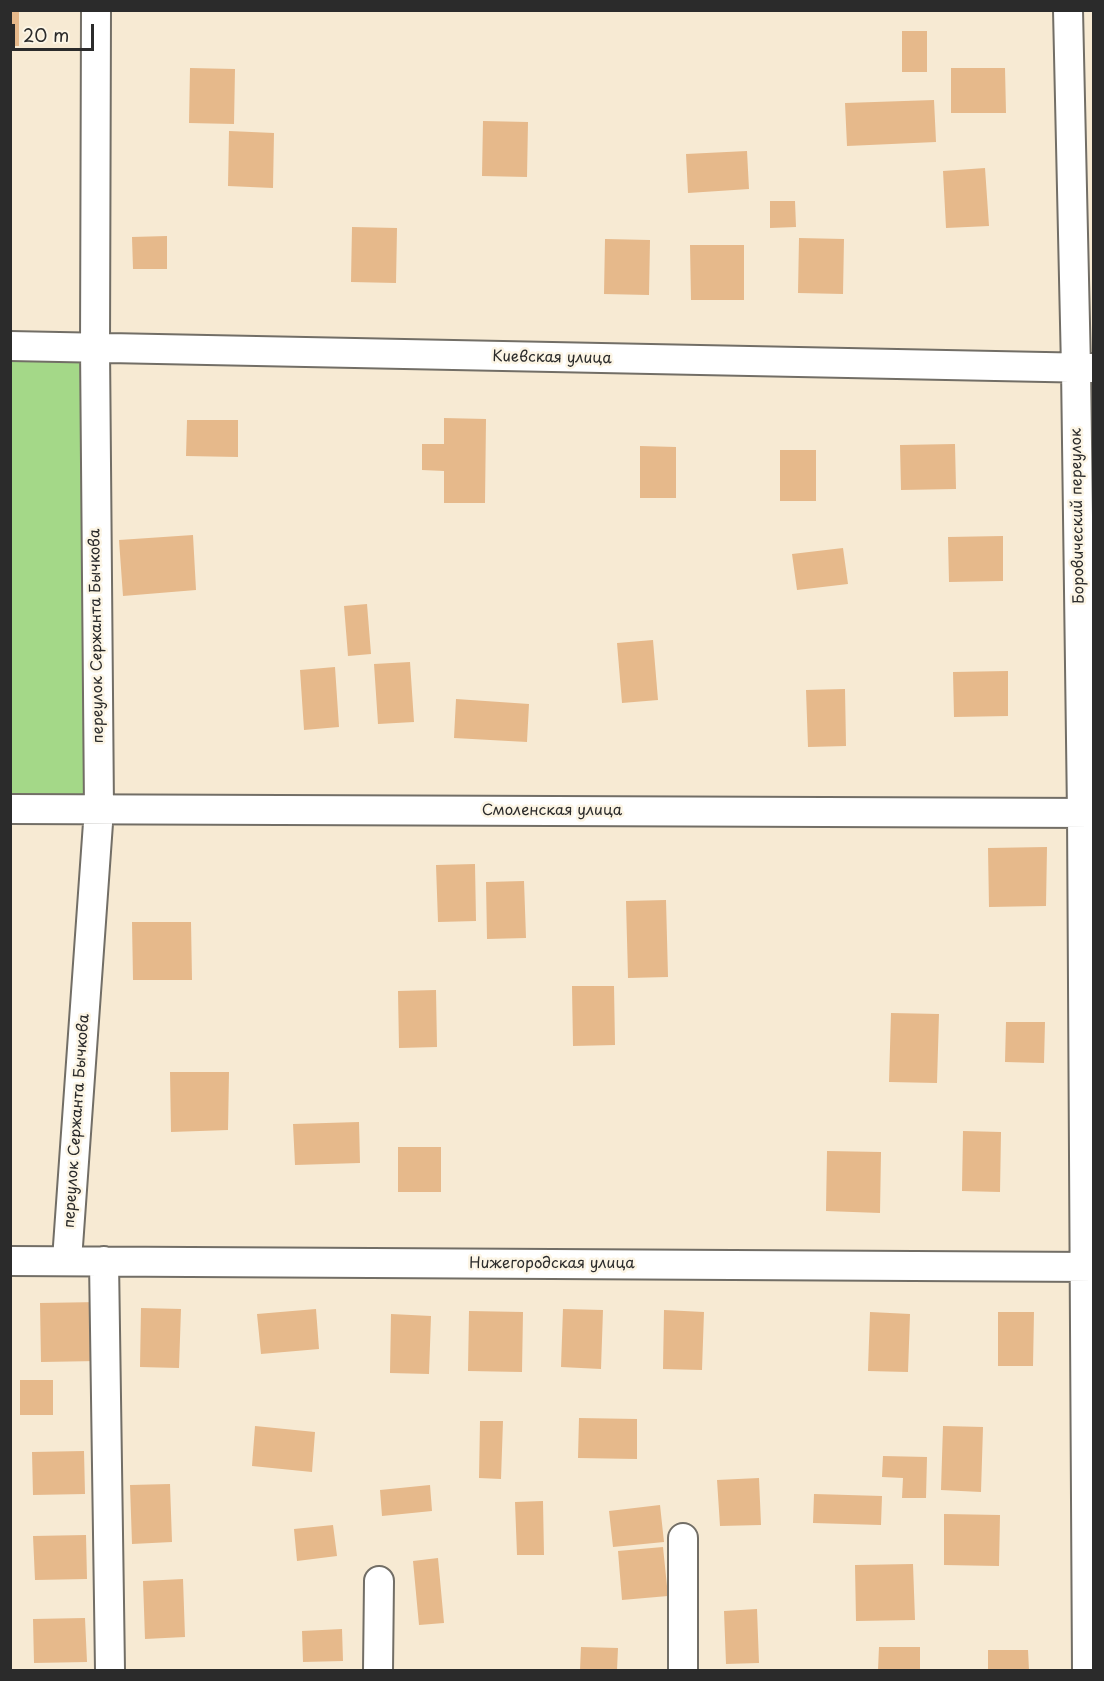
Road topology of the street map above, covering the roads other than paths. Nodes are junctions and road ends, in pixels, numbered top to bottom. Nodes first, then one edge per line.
1 (96, 10) edge
2 (1068, 10) edge
3 (10, 346) edge
4 (94, 348) junction
5 (1085, 368) edge
6 (10, 809) edge
7 (99, 809) junction
8 (1088, 813) edge
9 (67, 1260) junction
10 (10, 1261) edge
11 (104, 1261) junction
12 (1089, 1267) edge
13 (683, 1538) dead end
14 (379, 1581) dead end
15 (110, 1671) edge
16 (378, 1671) edge
17 (683, 1671) edge
18 (1087, 1671) edge

1 - 4 street, переулок Сержанта Бычкова
2 - 5 street, Боровический переулок
3 - 4 street, Киевская улица
4 - 5 street, Киевская улица
4 - 7 street, переулок Сержанта Бычкова
5 - 8 street, Боровический переулок
6 - 7 street, Смоленская улица
7 - 8 street, Смоленская улица
7 - 9 street, переулок Сержанта Бычкова
8 - 12 street, Боровический переулок
9 - 10 street, Нижегородская улица
9 - 11 street, Нижегородская улица
11 - 12 street, Нижегородская улица
11 - 15 street
12 - 18 street, Боровический переулок
13 - 17 street
14 - 16 street

